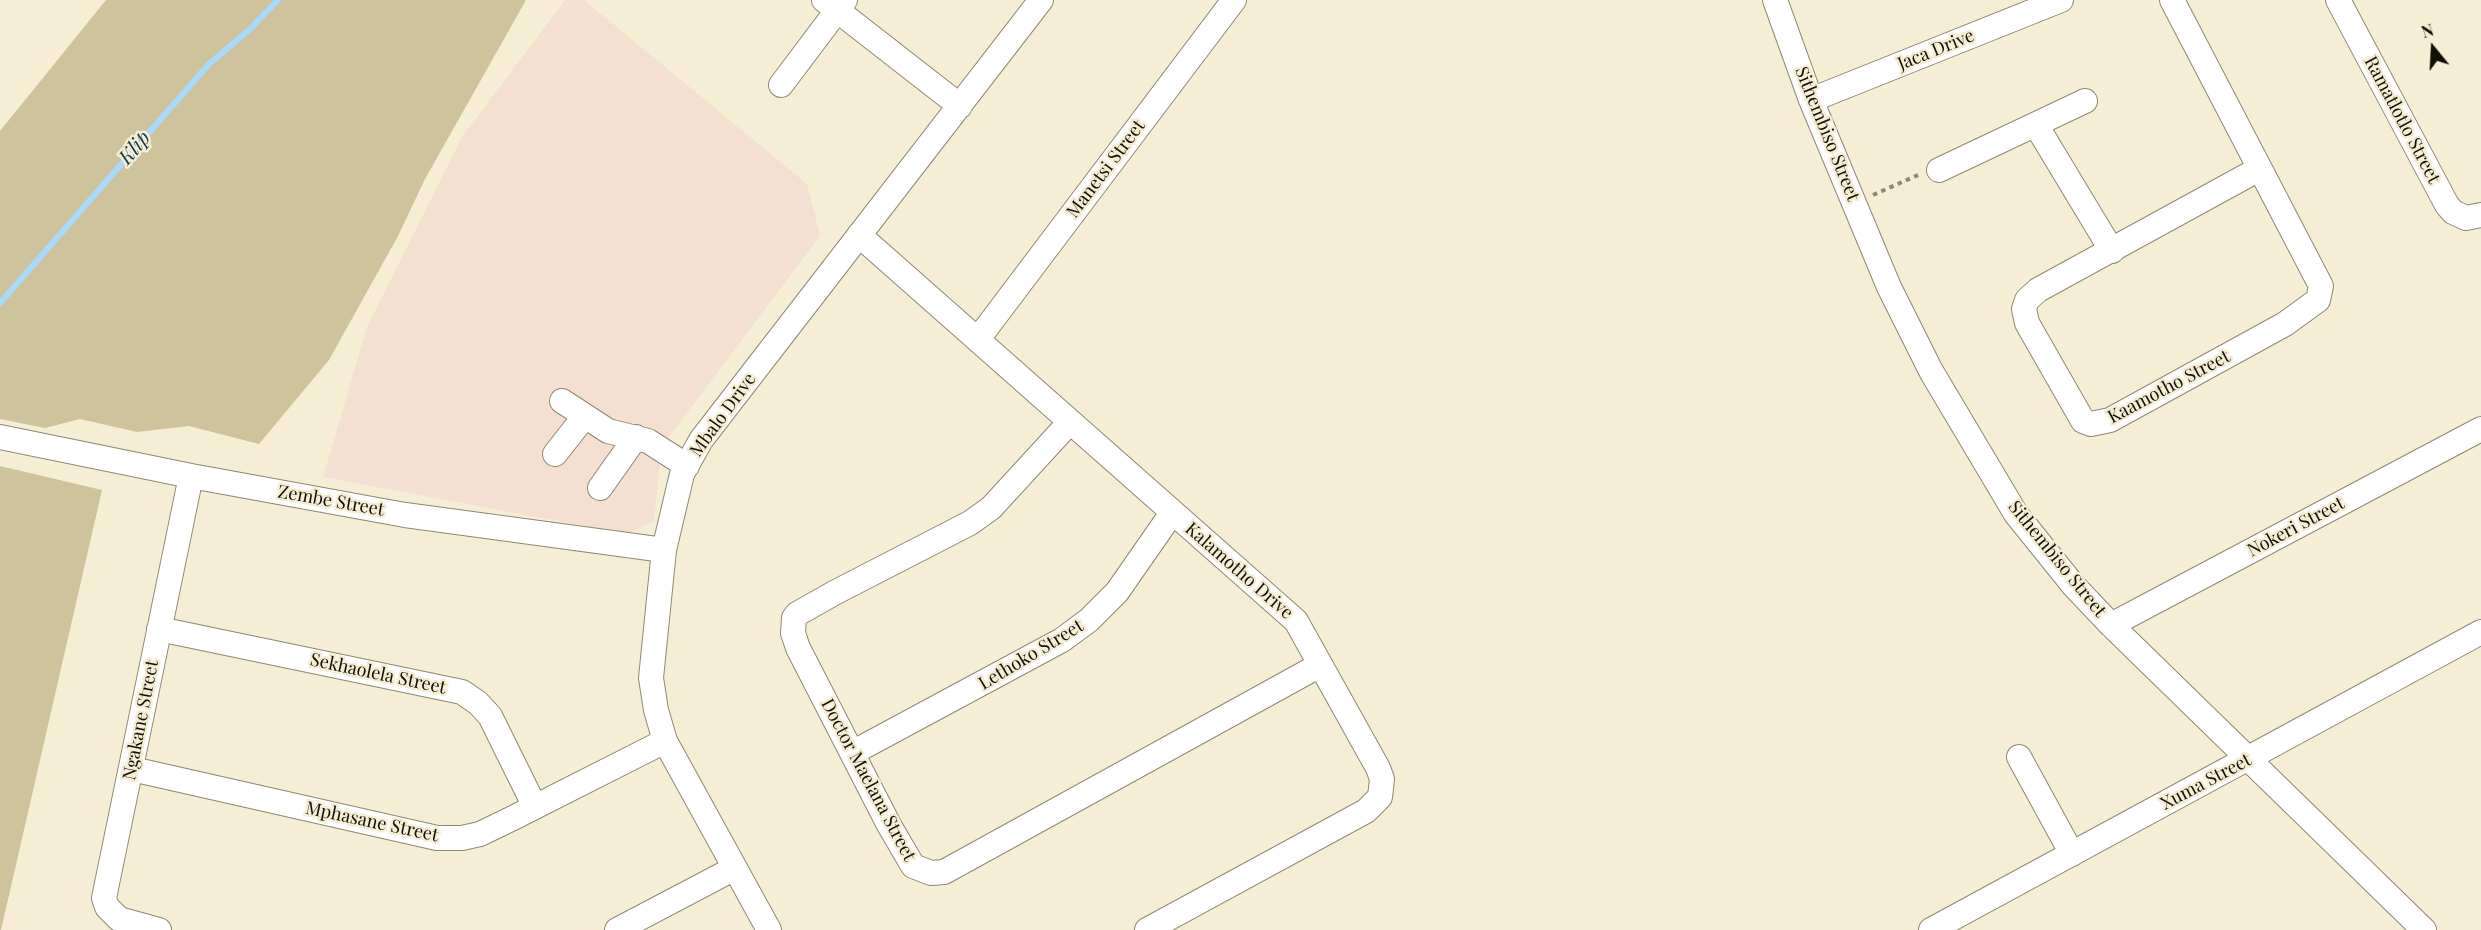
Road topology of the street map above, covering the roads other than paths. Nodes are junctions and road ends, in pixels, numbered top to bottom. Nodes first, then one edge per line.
1 (1041, 0) edge
2 (1234, 0) edge
3 (1775, 0) edge
4 (2061, 0) edge
5 (2172, 0) edge
6 (2338, 0) edge
7 (835, 3) edge
8 (780, 85) dead end
9 (1811, 100) junction
10 (2085, 101) dead end
11 (960, 106) junction
12 (2036, 125) junction
13 (2259, 169) junction
14 (1939, 170) road end
15 (2481, 215) edge
16 (859, 235) junction
17 (2112, 251) junction
18 (978, 339) junction
19 (562, 401) dead end
20 (585, 416) junction
21 (1069, 423) junction
22 (2481, 429) edge
23 (0, 437) edge
24 (636, 437) junction
25 (555, 454) dead end
26 (687, 466) junction
27 (191, 476) junction
28 (600, 488) dead end
29 (1173, 513) junction
30 (664, 550) junction
31 (2111, 625) junction
32 (159, 629) junction
33 (2481, 632) edge
34 (1320, 665) junction
35 (665, 741) junction
36 (852, 753) junction
37 (2019, 757) dead end
38 (2247, 760) junction
39 (132, 769) junction
40 (536, 807) junction
41 (2072, 854) junction
42 (735, 868) junction
43 (159, 930) edge
44 (617, 930) edge
45 (769, 930) edge
46 (1147, 930) edge
47 (1931, 930) edge
48 (2424, 930) edge

1 - 11 street, Mbalo Drive
2 - 18 street, Manetsi Street
3 - 9 street, Sithembiso Street
4 - 9 street, Jaca Drive
5 - 13 street, Kaamotho Street
6 - 15 street, Ramatlotlo Street
7 - 8 street
7 - 11 street
9 - 31 street, Sithembiso Street
10 - 12 street
11 - 16 street, Mbalo Drive
12 - 14 street
12 - 17 street
13 - 17 street, Kaamotho Street
13 - 17 street, Kaamotho Street
16 - 18 street, Kalamotho Drive
16 - 26 street, Mbalo Drive
18 - 21 street, Kalamotho Drive
19 - 20 street
20 - 24 street
20 - 25 street
21 - 29 street, Kalamotho Drive
21 - 36 street, Doctor Maelana Street
22 - 31 street, Nokeri Street
23 - 27 street, Zembe Street
24 - 26 street
24 - 28 street
26 - 30 street, Mbalo Drive
27 - 30 street, Zembe Street
27 - 32 street, Ngakane Street
29 - 34 street, Kalamotho Drive
29 - 36 street, Lethoko Street
30 - 35 street, Mbalo Drive
31 - 38 street, Sithembiso Street
32 - 39 street, Ngakane Street
32 - 40 street, Sekhaolela Street
33 - 38 street, Xuma Street
34 - 36 street, Doctor Maelana Street
34 - 46 street, Kalamotho Drive
35 - 40 street, Mphasane Street
35 - 42 street, Mbalo Drive
37 - 41 street
38 - 41 street, Xuma Street
38 - 48 street, Sithembiso Street
39 - 40 street, Mphasane Street
39 - 43 street, Ngakane Street
41 - 47 street, Xuma Street
42 - 44 street
42 - 45 street, Mbalo Drive

